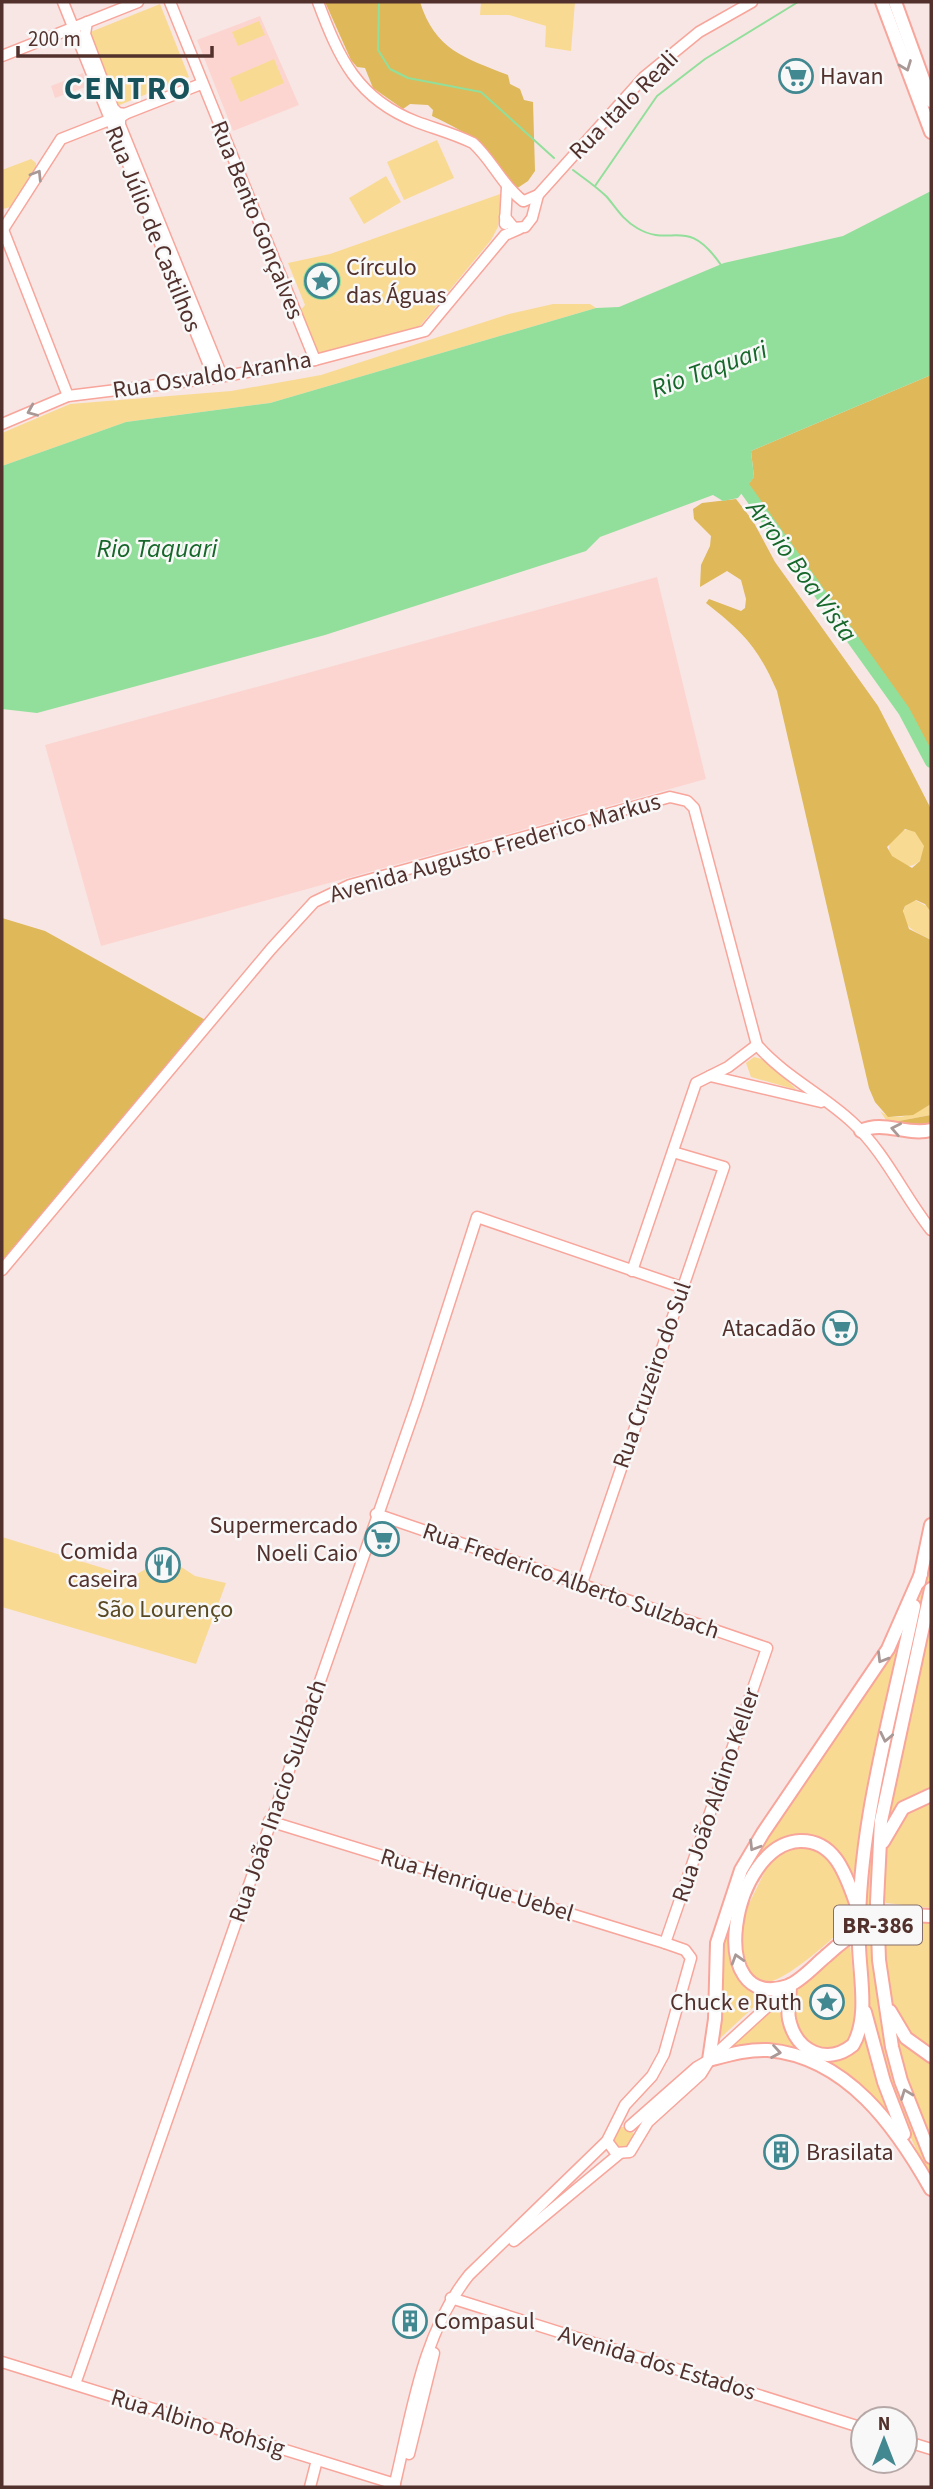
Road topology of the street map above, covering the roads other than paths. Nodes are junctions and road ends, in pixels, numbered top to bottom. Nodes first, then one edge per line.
1 (63, 2) edge
2 (138, 2) edge
3 (170, 2) edge
4 (318, 2) edge
5 (752, 2) edge
6 (882, 2) edge
7 (895, 2) edge
8 (86, 22) junction
9 (73, 27) junction
10 (2, 56) edge
11 (201, 83) junction
12 (931, 101) edge
13 (125, 114) junction
14 (109, 119) junction
15 (931, 132) edge
16 (131, 165) junction
17 (506, 186) junction
18 (538, 195) junction
19 (523, 201) junction
20 (533, 212) junction
21 (505, 214) junction
22 (2, 226) edge
23 (519, 229) junction
24 (505, 235) junction
25 (315, 360) junction
26 (218, 377) junction
27 (68, 396) junction
28 (2, 424) edge
29 (757, 1045) junction
30 (736, 1061) junction
31 (709, 1076) junction
32 (743, 1083) junction
33 (827, 1104) junction
34 (857, 1128) junction
35 (931, 1130) edge
36 (673, 1152) junction
37 (931, 1230) edge
38 (2, 1270) edge
39 (632, 1271) junction
40 (681, 1287) junction
41 (376, 1514) junction
42 (931, 1525) edge
43 (921, 1574) junction
44 (582, 1583) junction
45 (931, 1589) edge
46 (767, 1648) joint
47 (931, 1795) edge
48 (269, 1821) junction
49 (877, 1855) junction
50 (858, 1910) junction
51 (931, 1916) edge
52 (665, 1943) junction
53 (790, 1985) junction
54 (884, 1994) junction
55 (861, 1998) junction
56 (931, 2056) edge
57 (709, 2060) junction
58 (627, 2104) junction
59 (628, 2126) junction
60 (612, 2129) junction
61 (637, 2139) junction
62 (607, 2141) junction
63 (599, 2151) junction
64 (619, 2154) junction
65 (931, 2157) edge
66 (914, 2158) junction
67 (931, 2189) edge
68 (453, 2299) junction
69 (2, 2362) edge
70 (75, 2384) junction
71 (849, 2424) edge
72 (317, 2460) junction
73 (396, 2486) edge
74 (310, 2487) edge

1 - 9 street, Rua Júlio de Castilhos
2 - 8 street
3 - 11 street, Rua Bento Gonçalves
4 - 17 street
5 - 18 street, Rua Italo Reali
6 -> 15 highway
7 - 12 highway
8 - 9 street
8 - 13 street, Rua Júlio de Castilhos
9 - 10 street
9 - 14 street, Rua Júlio de Castilhos
11 - 13 street
11 - 25 street, Rua Bento Gonçalves
13 - 14 street
13 - 16 street, Rua Júlio de Castilhos
14 - 16 street, Rua Júlio de Castilhos
22 -> 14 street
16 - 26 street, Rua Júlio de Castilhos
17 - 19 street
17 - 21 street
18 - 19 street, Rua Italo Reali
18 - 20 street, Rua Italo Reali
19 - 20 street
19 - 21 street
20 - 23 street
21 - 23 street
21 - 24 street
22 - 27 street
23 - 24 street
24 - 25 street, Rua Osvaldo Aranha
25 - 26 street, Rua Osvaldo Aranha
26 - 27 street, Rua Osvaldo Aranha
27 -> 28 street, Rua Osvaldo Aranha
29 - 30 street
29 - 33 street, Avenida Augusto Frederico Markus
29 - 38 street, Avenida Augusto Frederico Markus
30 - 31 street
30 - 32 street
31 - 32 street
31 - 36 street
32 - 33 street
33 - 34 street, Avenida Augusto Frederico Markus
35 -> 34 highway
34 - 37 street, Avenida Augusto Frederico Markus
36 - 39 street
36 - 40 street, Rua Cruzeiro do Sul
39 - 40 street
39 - 41 street, Rua João Inacio Sulzbach
40 - 44 street, Rua Cruzeiro do Sul
41 - 44 street, Rua Frederico Alberto Sulzbach
41 - 48 street, Rua João Inacio Sulzbach
42 - 43 highway, BR-386
43 -> 50 highway, BR-386
43 -> 57 highway
44 - 46 street, Rua Frederico Alberto Sulzbach
45 - 49 highway, BR-386
46 - 52 street, Rua João Aldino Keller
47 - 49 highway
48 - 52 street, Rua Henrique Uebel
48 - 70 street, Rua João Inacio Sulzbach
49 - 54 highway, BR-386
53 -> 50 highway
50 - 55 highway, BR-386
51 - 53 highway, bridge
52 - 58 street, Rua Henrique Uebel
53 - 55 highway
53 - 57 street
54 - 56 highway
65 -> 54 highway, BR-386
55 - 66 highway, BR-386
57 - 59 street
57 - 61 street
57 -> 66 highway
58 - 59 street
58 - 60 street
58 - 63 street
59 - 60 street
59 - 61 street
60 - 62 street
61 - 64 street
62 - 63 street
62 - 64 street
63 - 68 street
64 - 68 street
66 - 67 highway, BR-386
68 - 71 street, Avenida dos Estados
68 - 73 street
69 - 70 street, Rua Albino Rohsig
70 - 72 street, Rua Albino Rohsig
72 - 73 street, Rua Albino Rohsig
72 - 74 street

